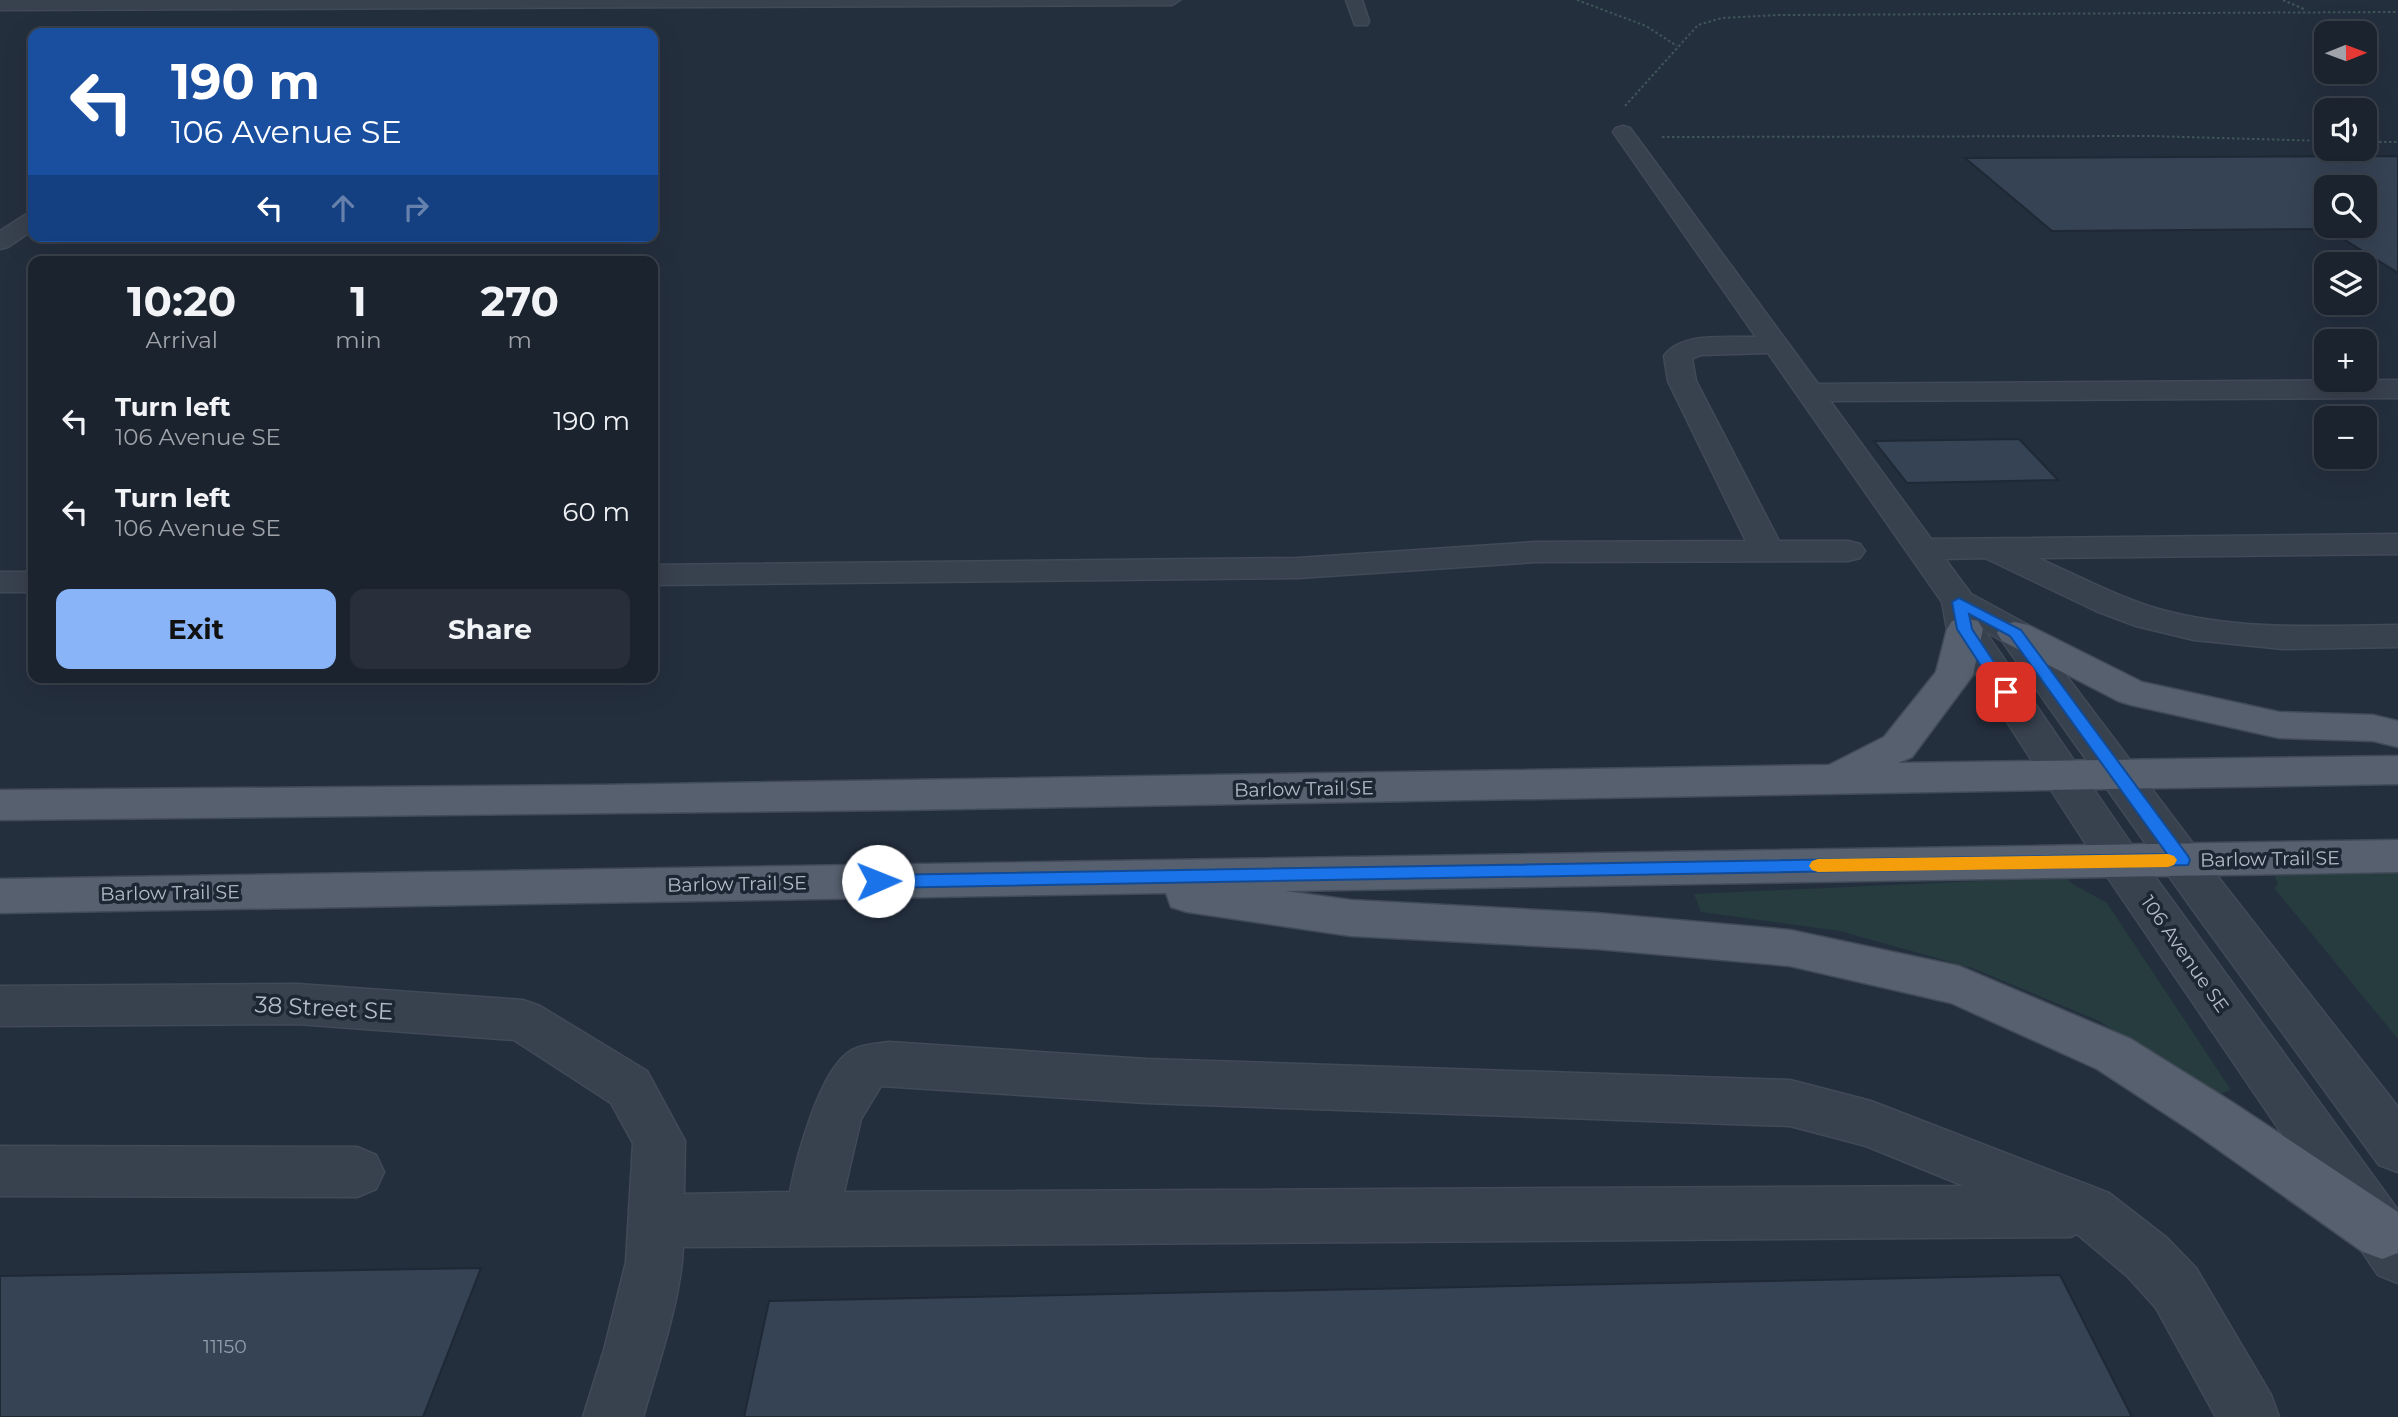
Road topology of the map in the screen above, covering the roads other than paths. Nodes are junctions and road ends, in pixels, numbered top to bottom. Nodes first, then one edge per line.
1 (1172, 0) edge
2 (1354, 0) edge
3 (371, 4) junction
4 (0, 5) edge
5 (348, 19) dead end
6 (1361, 21) dead end
7 (1625, 134) road end
8 (28, 223) edge
9 (0, 242) edge
10 (1776, 345) junction
11 (2398, 389) edge
12 (1810, 393) junction
13 (2398, 544) edge
14 (1921, 548) junction
15 (1990, 548) junction
16 (1768, 551) junction
17 (1848, 551) dead end
18 (658, 575) edge
19 (0, 582) edge
20 (28, 582) edge
21 (1962, 616) junction
22 (2015, 633) junction
23 (2398, 636) edge
24 (2398, 734) edge
25 (2398, 770) edge
26 (2120, 774) junction
27 (2061, 775) junction
28 (1829, 779) junction
29 (0, 805) edge
30 (2398, 856) edge
31 (2119, 860) junction
32 (2181, 860) junction
33 (1071, 878) junction
34 (0, 896) edge
35 (0, 1006) edge
36 (2398, 1148) edge
37 (0, 1171) edge
38 (357, 1172) dead end
39 (2090, 1211) junction
40 (812, 1218) junction
41 (656, 1221) junction
42 (2390, 1245) edge
43 (613, 1417) edge
44 (2249, 1417) edge

1 - 3 street
2 - 6 street
3 - 4 street
3 - 5 street
7 - 10 street, 106 Avenue SE
8 - 9 street
10 - 12 street, 106 Avenue SE
10 - 16 street
11 - 12 street
12 - 14 street, 106 Avenue SE
13 - 15 street
14 - 15 street
14 - 21 street, 106 Avenue SE
15 - 23 street
16 - 17 street
16 - 18 street
19 - 20 street
21 - 22 street
21 - 27 street, 106 Avenue SE
21 - 28 main road
22 - 24 main road
22 - 26 street
25 - 26 main road, Barlow Trail SE
26 - 27 main road, Barlow Trail SE
26 - 32 street
27 - 28 main road, Barlow Trail SE
27 - 31 street, 106 Avenue SE
28 - 29 main road, Barlow Trail SE
30 - 32 main road, Barlow Trail SE
31 - 32 main road, Barlow Trail SE
31 - 33 main road, Barlow Trail SE
31 - 42 street, 106 Avenue SE
32 - 36 street
33 - 34 main road, Barlow Trail SE
33 - 42 main road
35 - 41 street, 38 Street SE
37 - 38 street
39 - 40 street
39 - 40 street
39 - 44 street
40 - 41 street
41 - 43 street

